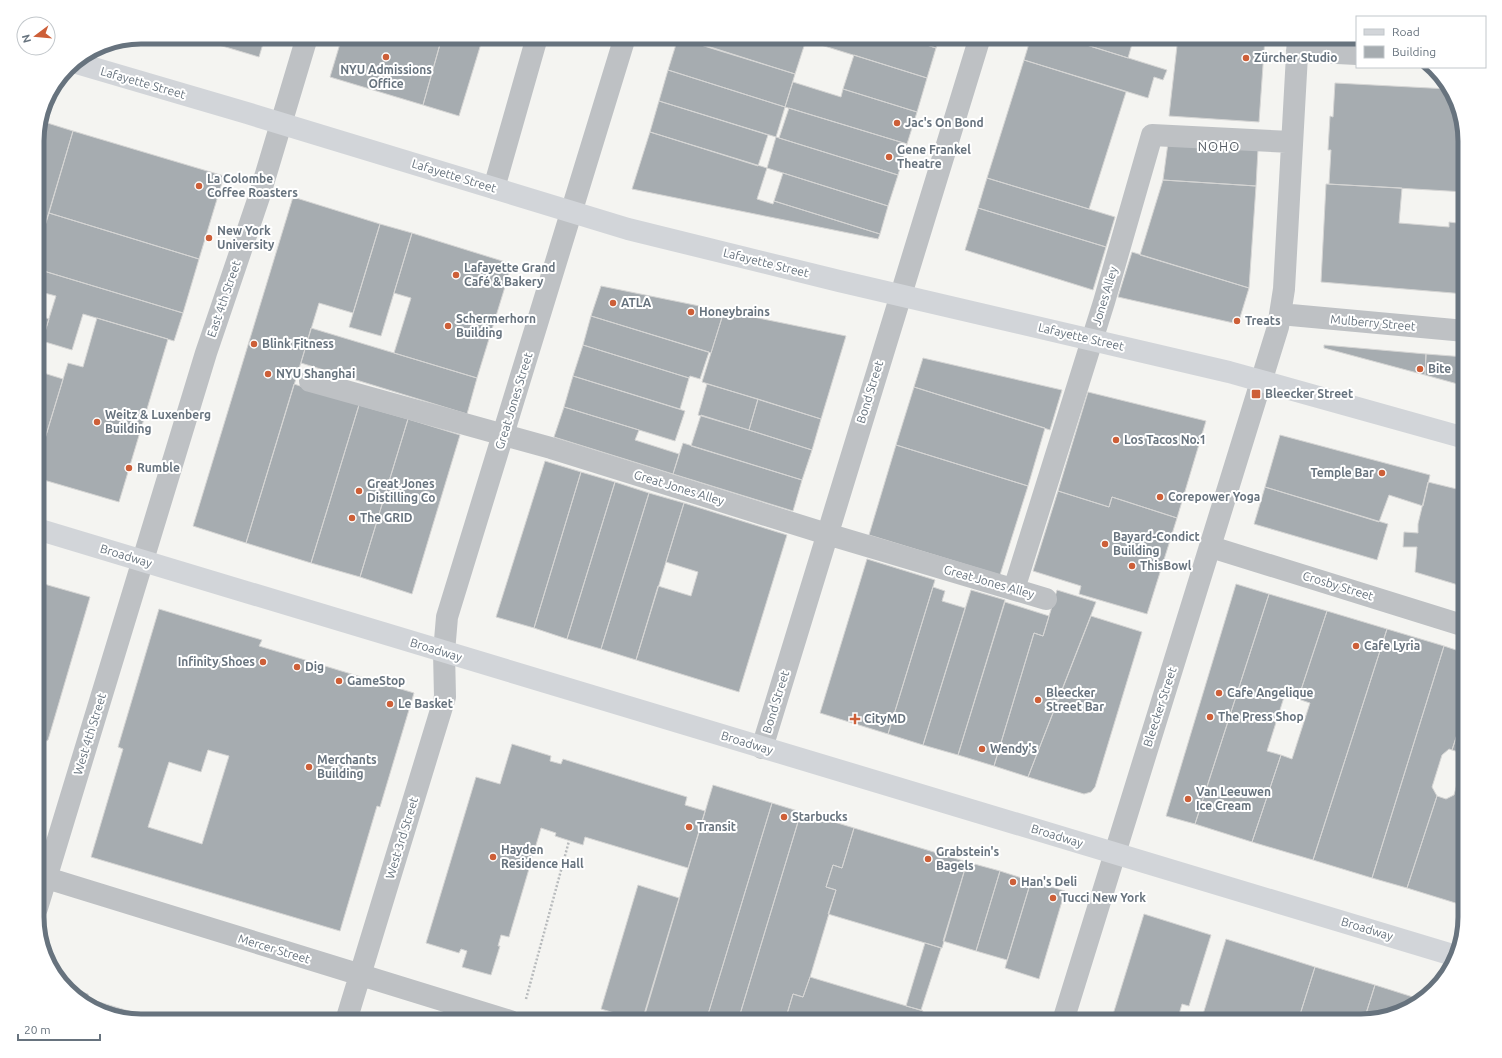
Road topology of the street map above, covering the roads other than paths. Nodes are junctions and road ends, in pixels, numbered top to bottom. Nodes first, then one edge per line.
1 (305, 44) edge
2 (535, 44) edge
3 (623, 44) edge
4 (978, 44) edge
5 (1297, 44) edge
6 (1356, 54) edge
7 (81, 64) edge
8 (281, 123) junction
9 (1291, 142) junction
10 (494, 188) junction
11 (572, 212) junction
12 (900, 295) junction
13 (1280, 314) junction
14 (1458, 330) edge
15 (1092, 339) junction
16 (310, 381) dead end
17 (1262, 381) junction
18 (504, 435) junction
19 (1458, 436) edge
20 (44, 531) edge
21 (827, 534) junction
22 (1210, 547) junction
23 (142, 560) junction
24 (1014, 589) junction
25 (1046, 599) dead end
26 (1458, 624) edge
27 (444, 652) junction
28 (762, 748) junction
29 (1114, 853) junction
30 (44, 870) edge
31 (44, 877) edge
32 (1451, 954) edge
33 (360, 976) junction
34 (348, 1014) edge
35 (487, 1014) edge
36 (1065, 1014) edge

1 - 8 street, East 4th Street
2 - 10 street
3 - 11 street, Great Jones Street
4 - 12 street, Bond Street
5 - 6 street
5 - 9 street, Bleecker Street
7 - 8 main road, Lafayette Street
8 - 10 main road, Lafayette Street
8 - 23 street, East 4th Street
9 - 13 street, Bleecker Street
9 - 15 street, Jones Alley
10 - 11 main road, Lafayette Street
11 - 12 main road, Lafayette Street
11 - 18 street, Great Jones Street
12 - 15 main road, Lafayette Street
12 - 21 street, Bond Street
13 - 14 street, Mulberry Street
13 - 17 street, Bleecker Street
15 - 17 main road, Lafayette Street
15 - 24 street, Jones Alley
16 - 18 street, Great Jones Alley
17 - 19 main road, Lafayette Street
17 - 22 street, Bleecker Street
18 - 21 street, Great Jones Alley
18 - 27 street, Great Jones Street
20 - 23 main road, Broadway
21 - 24 street, Great Jones Alley
21 - 28 street, Bond Street
22 - 26 street, Crosby Street
22 - 29 street, Bleecker Street
23 - 27 main road, Broadway
23 - 30 street, West 4th Street
24 - 25 street, Great Jones Alley
27 - 28 main road, Broadway
27 - 33 street, West 3rd Street
28 - 29 main road, Broadway
29 - 32 main road, Broadway
29 - 36 street, Bleecker Street
31 - 33 street, Mercer Street
33 - 34 street, West 3rd Street
33 - 35 street, Mercer Street

